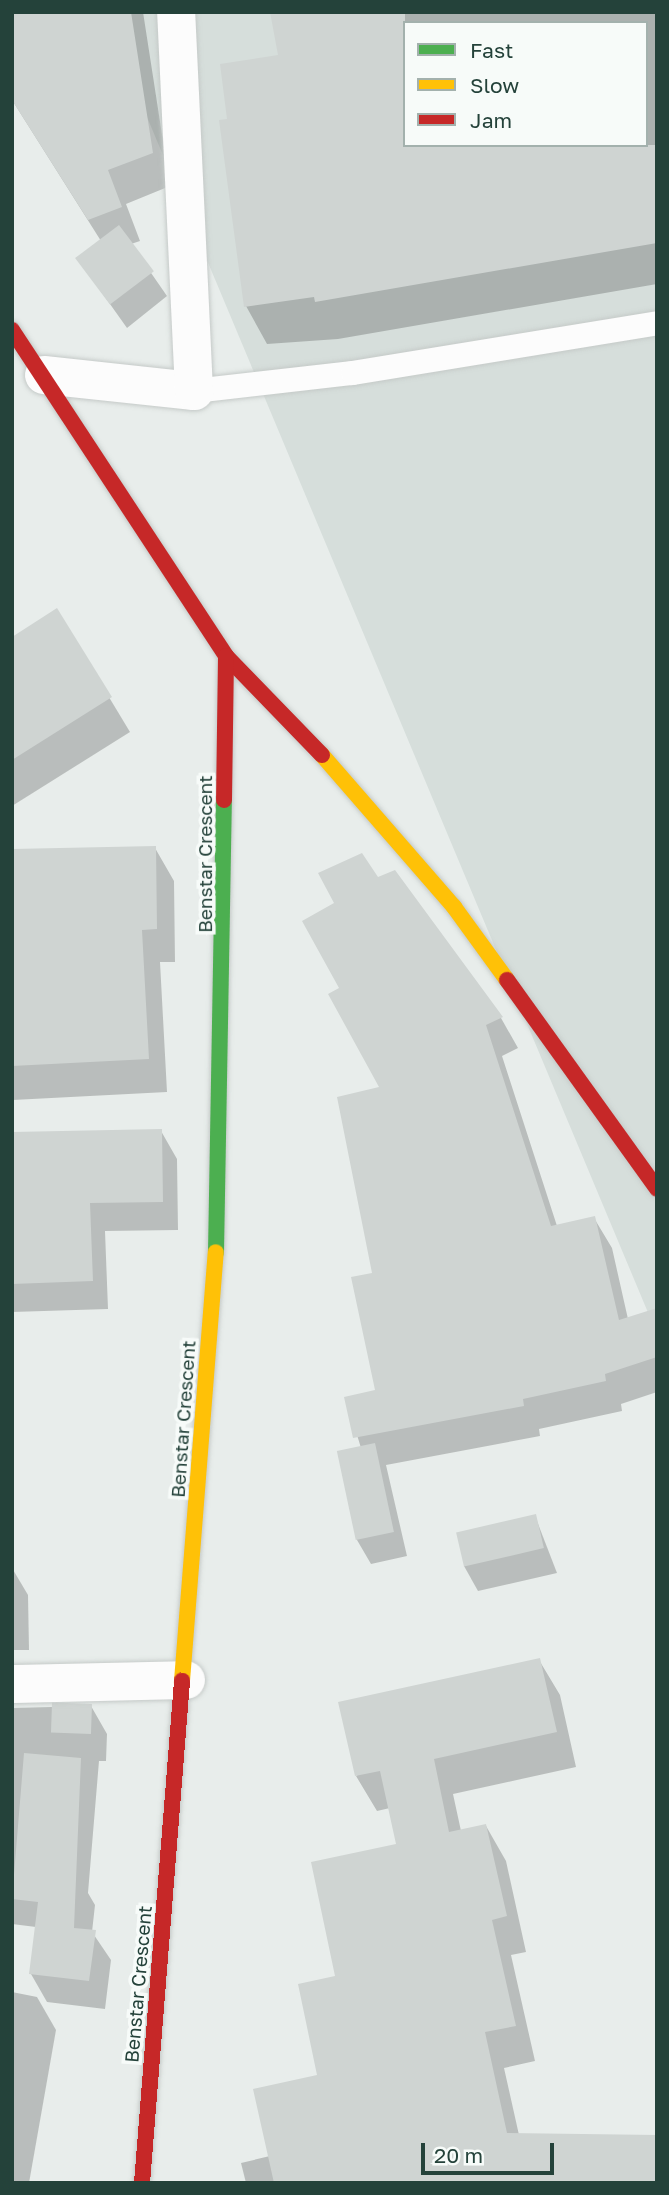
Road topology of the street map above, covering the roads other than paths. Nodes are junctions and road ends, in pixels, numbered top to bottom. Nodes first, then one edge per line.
1 (176, 12) edge
2 (657, 324) edge
3 (12, 330) edge
4 (44, 375) junction
5 (194, 391) junction
6 (226, 656) junction
7 (657, 1189) edge
8 (186, 1680) junction
9 (12, 1684) edge
10 (142, 2183) edge

1 - 5 street
2 - 5 lane
3 - 4 street
4 - 5 street
4 - 6 street
6 - 7 street
6 - 8 street, Benstar Crescent
8 - 9 street
8 - 10 street, Benstar Crescent

